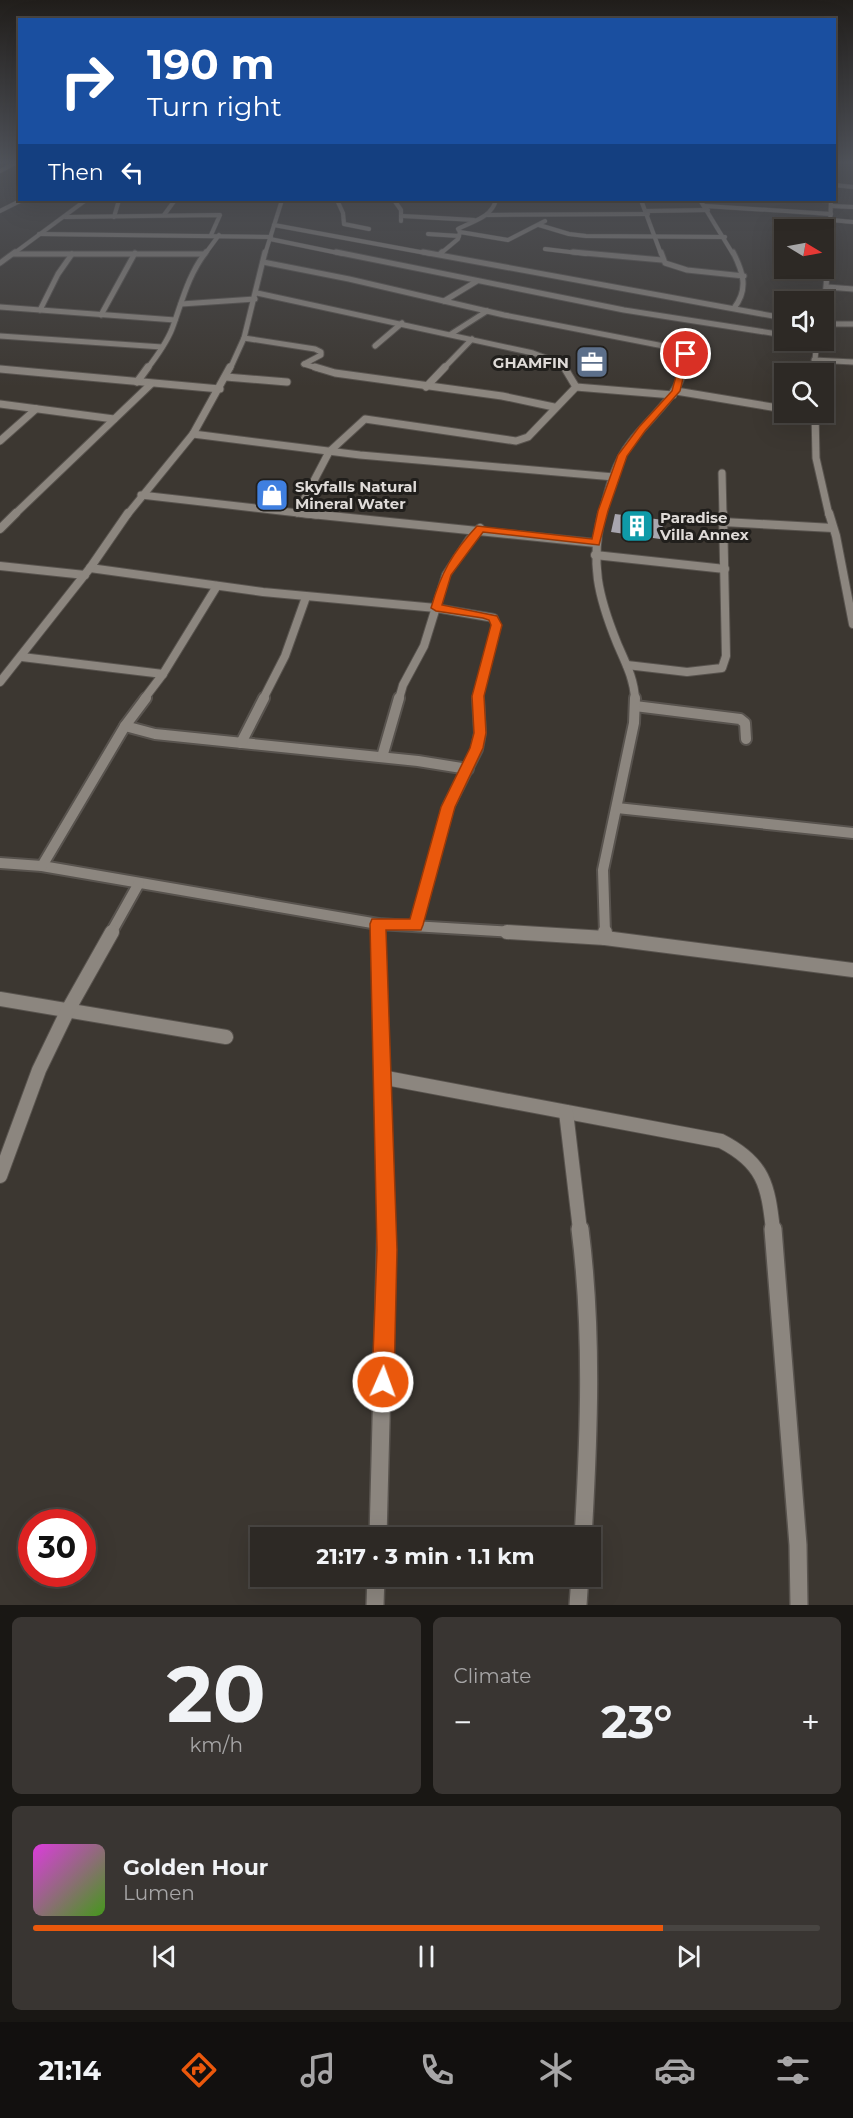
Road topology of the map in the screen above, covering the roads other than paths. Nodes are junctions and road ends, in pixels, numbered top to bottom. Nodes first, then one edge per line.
1 (35, 237) edge
2 (217, 237) edge
3 (251, 237) edge
4 (342, 237) edge
5 (457, 237) edge
6 (483, 237) edge
7 (514, 237) edge
8 (652, 237) edge
9 (656, 237) junction
10 (725, 237) joint
11 (830, 237) edge
12 (270, 238) junction
13 (545, 249) dead end
14 (135, 253) junction
15 (14, 254) junction
16 (72, 254) junction
17 (203, 254) junction
18 (440, 254) junction
19 (662, 260) junction
20 (263, 262) junction
21 (0, 263) edge
22 (542, 273) junction
23 (744, 276) junction
24 (536, 278) dead end
25 (477, 281) junction
26 (529, 283) dead end
27 (827, 288) junction
28 (521, 289) junction
29 (853, 289) edge
30 (827, 291) edge
31 (256, 296) junction
32 (444, 301) junction
33 (181, 304) junction
34 (0, 307) edge
35 (734, 308) junction
36 (40, 310) junction
37 (487, 311) junction
38 (101, 315) junction
39 (774, 316) edge
40 (175, 320) junction
41 (402, 323) junction
42 (834, 324) edge
43 (853, 324) edge
44 (774, 333) edge
45 (451, 334) junction
46 (0, 336) edge
47 (244, 338) junction
48 (472, 339) junction
49 (375, 346) dead end
50 (162, 347) junction
51 (815, 351) edge
52 (814, 360) joint
53 (853, 362) edge
54 (0, 369) edge
55 (225, 377) junction
56 (137, 382) junction
57 (287, 382) dead end
58 (151, 384) junction
59 (426, 387) junction
60 (576, 387) junction
61 (220, 389) junction
62 (675, 393) junction
63 (0, 404) edge
64 (554, 407) junction
65 (774, 408) edge
66 (36, 409) junction
67 (114, 419) junction
68 (814, 423) edge
69 (193, 434) junction
70 (0, 441) edge
71 (329, 452) junction
72 (722, 473) dead end
73 (614, 477) junction
74 (141, 495) junction
75 (297, 513) junction
76 (723, 522) junction
77 (480, 528) junction
78 (833, 528) junction
79 (0, 529) edge
80 (596, 543) junction
81 (595, 555) junction
82 (0, 566) edge
83 (725, 568) junction
84 (87, 571) junction
85 (218, 586) junction
86 (306, 597) junction
87 (436, 608) junction
88 (853, 620) edge
89 (22, 657) junction
90 (627, 665) junction
91 (163, 674) junction
92 (0, 682) edge
93 (635, 706) junction
94 (125, 726) junction
95 (746, 739) dead end
96 (241, 743) junction
97 (382, 757) junction
98 (468, 770) junction
99 (617, 808) junction
100 (853, 833) edge
101 (0, 863) edge
102 (42, 866) junction
103 (139, 883) junction
104 (378, 924) junction
105 (416, 925) junction
106 (605, 938) junction
107 (853, 970) edge
108 (0, 999) edge
109 (68, 1010) junction
110 (226, 1037) dead end
111 (381, 1077) junction
112 (566, 1112) junction
113 (0, 1173) edge
114 (378, 1527) edge
115 (583, 1527) edge
116 (376, 1587) edge
117 (579, 1587) edge
118 (375, 1605) edge
119 (578, 1605) edge
120 (800, 1605) edge

1 - 15 street
2 - 17 street
3 - 12 street
4 - 18 street
5 - 18 street
6 - 7 street
8 - 9 street
9 - 10 street
9 - 19 street
10 - 23 street
11 - 27 street
12 - 20 street
12 - 25 street
13 - 19 street
14 - 16 street
14 - 17 street
14 - 38 street
15 - 16 street
15 - 21 street
16 - 36 street
17 - 33 street
18 - 22 street
19 - 23 street
20 - 31 street
20 - 32 street
22 - 24 street
22 - 35 street
23 - 35 street
25 - 28 street
25 - 32 street
26 - 28 street
27 - 29 street
27 - 30 street
28 - 44 street
31 - 33 street
31 - 41 street
31 - 47 street
32 - 37 street
33 - 40 street
34 - 36 street
35 - 39 street
36 - 38 street
37 - 45 street
37 - 62 street
38 - 40 street
40 - 50 street
41 - 45 street
41 - 49 street
42 - 43 street
45 - 48 street
46 - 50 street
47 - 55 street
47 - 59 street
48 - 59 street
48 - 60 street
50 - 56 street
51 - 52 street
52 - 53 street
54 - 56 street
55 - 57 street
55 - 61 street
56 - 58 street
58 - 61 street
58 - 67 street
59 - 64 street
60 - 62 street
60 - 64 street
61 - 69 street
62 - 65 street
62 - 73 street
63 - 66 street
64 - 71 street
66 - 67 street
66 - 70 street
67 - 79 street
68 - 78 street
69 - 71 street
69 - 74 street
71 - 73 street
71 - 75 street
72 - 76 street
73 - 80 street
74 - 75 street
74 - 84 street
75 - 77 street
76 - 78 street
76 - 83 street
77 - 80 street
77 - 87 street
78 - 88 street
80 - 81 street
81 - 83 street
81 - 90 street
82 - 84 street
83 - 90 street
84 - 85 street
84 - 89 street
85 - 86 street
85 - 91 street
86 - 87 street
86 - 96 street
87 - 97 street
87 - 98 street
89 - 91 street
89 - 92 street
90 - 93 street
91 - 94 street
93 - 95 street
93 - 99 street
94 - 96 street
94 - 102 street
96 - 97 street
97 - 98 street
98 - 105 street
99 - 100 street
99 - 106 street
101 - 102 street
102 - 103 street
103 - 104 street
103 - 109 street
104 - 105 street
104 - 111 street
105 - 106 street
106 - 107 street
108 - 109 street
109 - 110 street
109 - 113 street
111 - 112 street
111 - 114 street
112 - 115 street
112 - 120 street
116 - 118 street
117 - 119 street

